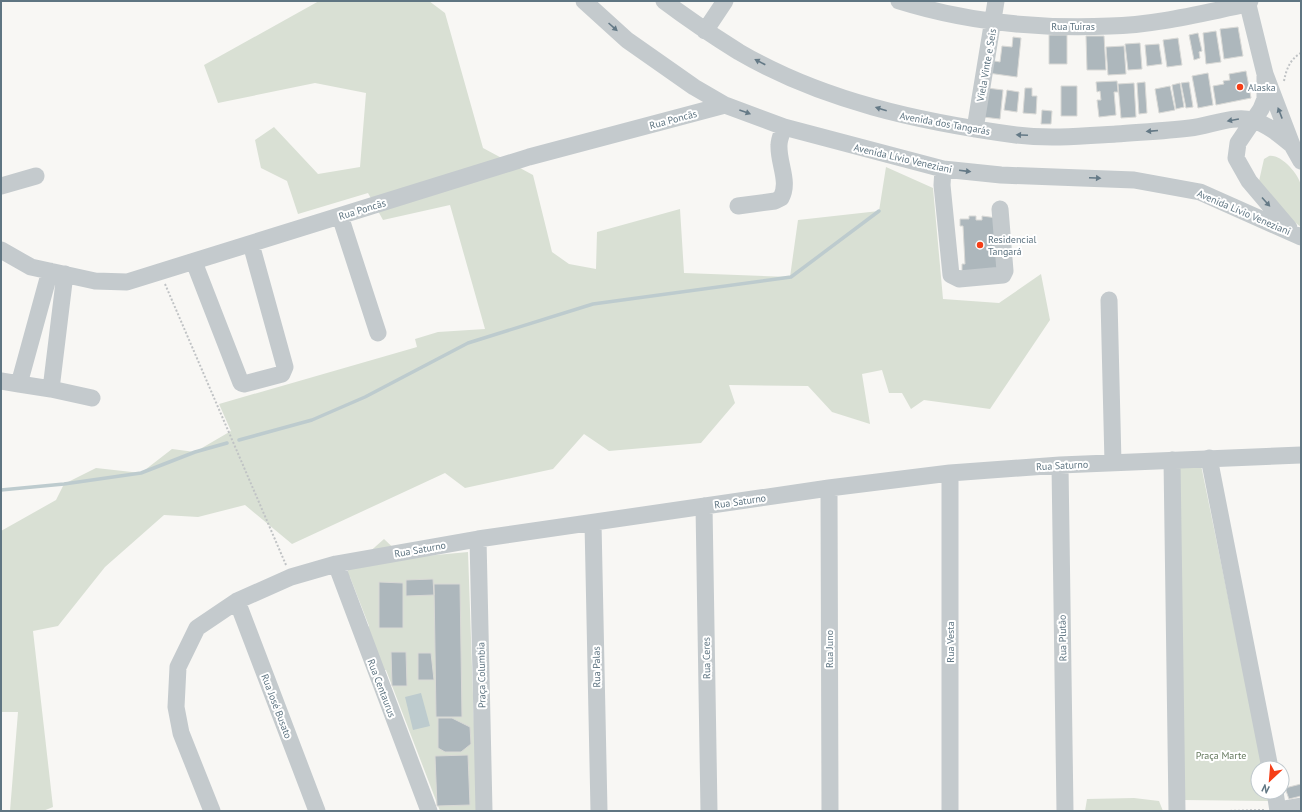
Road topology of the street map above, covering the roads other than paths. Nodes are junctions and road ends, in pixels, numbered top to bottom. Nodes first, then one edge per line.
1 (584, 1) edge
2 (664, 1) edge
3 (725, 1) edge
4 (899, 1) edge
5 (996, 1) edge
6 (1248, 2) edge
7 (994, 20) junction
8 (705, 31) junction
9 (1265, 74) junction
10 (724, 105) junction
11 (1253, 120) junction
12 (784, 127) junction
13 (975, 128) junction
14 (1292, 145) junction
15 (1301, 161) edge
16 (943, 169) junction
17 (36, 176) dead end
18 (1, 186) edge
19 (738, 206) dead end
20 (1000, 209) dead end
21 (340, 216) junction
22 (1297, 234) edge
23 (251, 244) junction
24 (1, 250) edge
25 (194, 262) junction
26 (57, 272) junction
27 (1109, 300) dead end
28 (378, 333) dead end
29 (1, 381) edge
30 (19, 384) junction
31 (51, 389) junction
32 (92, 398) dead end
33 (1301, 455) edge
34 (1209, 458) junction
35 (1172, 460) junction
36 (1113, 462) junction
37 (1060, 465) junction
38 (950, 473) junction
39 (829, 488) junction
40 (704, 506) junction
41 (593, 523) junction
42 (478, 539) junction
43 (336, 564) junction
44 (237, 601) junction
45 (1268, 760) edge
46 (1276, 800) edge
47 (1301, 806) edge
48 (1278, 810) edge
49 (212, 811) edge
50 (317, 811) edge
51 (429, 811) edge
52 (484, 811) edge
53 (599, 811) edge
54 (709, 811) edge
55 (830, 811) edge
56 (950, 811) edge
57 (1065, 811) edge
58 (1177, 811) edge

1 -> 10 street, Avenida Lívio Veneziani
2 - 8 street, Avenida dos Tangarás
3 - 8 street
4 - 7 street, Rua Tuiras
5 - 7 street, Viela Vinte e Seis
6 - 7 street, Rua Tuiras
6 - 9 street
7 - 13 street, Viela Vinte e Seis
13 -> 8 street, Avenida dos Tangarás
9 - 11 street
14 -> 9 street
10 -> 12 street, Avenida Lívio Veneziani
10 - 21 street, Rua Poncãs
11 -> 13 street, Avenida dos Tangarás
11 - 14 street, Avenida dos Tangarás
11 -> 22 street
12 - 16 street, Avenida Lívio Veneziani
12 - 19 street
14 - 15 street
16 - 20 street
16 -> 22 street, Avenida Lívio Veneziani
17 - 18 street
21 - 23 street, Rua Poncãs
21 - 28 street
23 - 25 street, Rua Poncãs
23 - 25 street
24 - 26 street, Rua Poncãs
25 - 26 street, Rua Poncãs
26 - 30 street
26 - 31 street
27 - 36 street
29 - 30 street
30 - 31 street
31 - 32 street
33 - 34 street, Rua Saturno
34 - 35 street, Rua Saturno
34 - 45 street
35 - 36 street, Rua Saturno
35 - 58 street
36 - 37 street, Rua Saturno
37 - 38 street, Rua Saturno
37 - 57 street, Rua Plutão
38 - 39 street, Rua Saturno
38 - 56 street, Rua Vesta
39 - 40 street, Rua Saturno
39 - 55 street, Rua Juno
40 - 41 street, Rua Saturno
40 - 54 street, Rua Ceres
41 - 42 street, Rua Saturno
41 - 53 street, Rua Palas
42 - 43 street, Rua Saturno
42 - 52 street, Praça Columbia
43 - 44 street, Rua Saturno
43 - 51 street, Rua Centaurus
44 - 49 street, Rua Saturno
44 - 50 street, Rua José Busato
46 - 48 street
47 - 48 street

